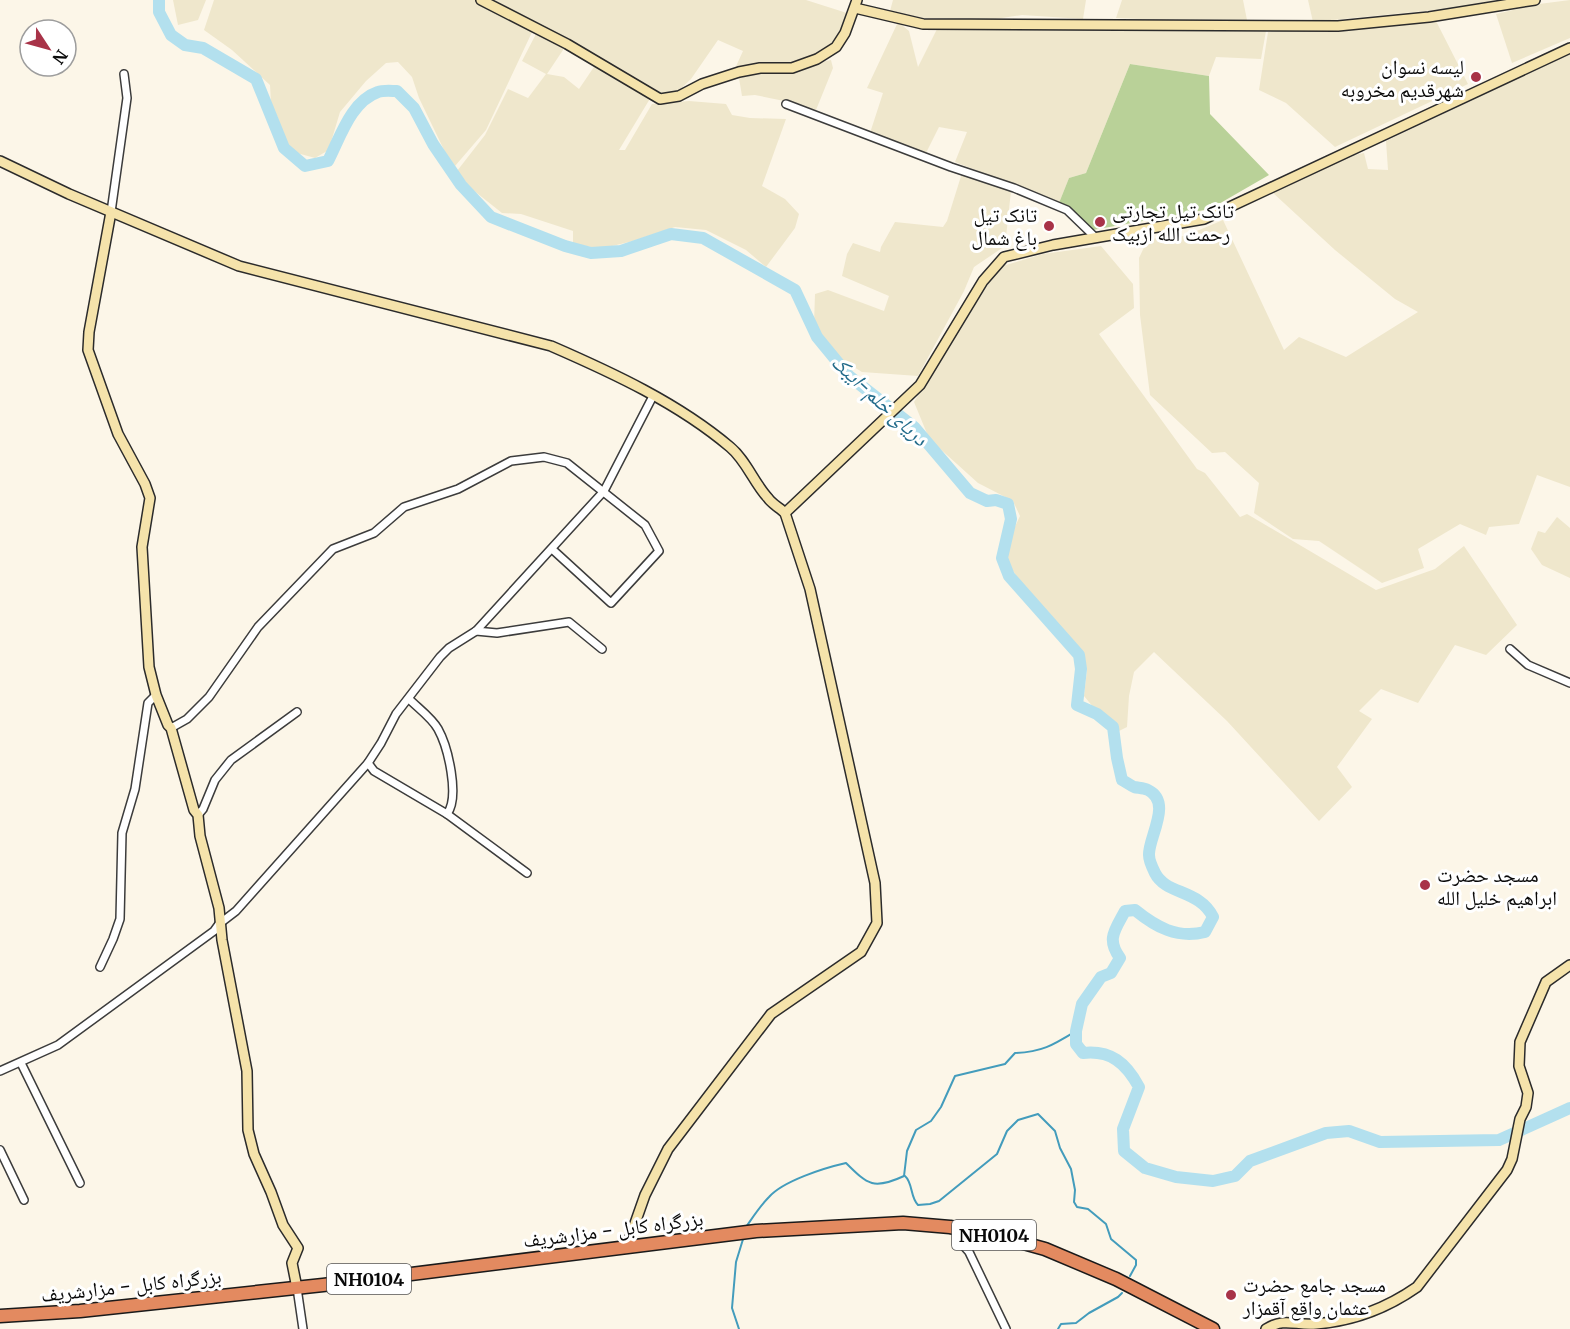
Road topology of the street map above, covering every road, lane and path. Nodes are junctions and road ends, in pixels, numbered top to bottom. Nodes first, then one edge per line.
1 (481, 0) edge
2 (1535, 0) edge
3 (856, 4) edge
4 (1570, 48) edge
5 (124, 74) dead end
6 (786, 104) dead end
7 (0, 161) edge
8 (111, 212) junction
9 (1096, 238) junction
10 (653, 396) junction
11 (604, 491) junction
12 (785, 513) junction
13 (552, 549) junction
14 (476, 631) junction
15 (602, 649) dead end
16 (1510, 649) dead end
17 (1570, 683) edge
18 (156, 695) junction
19 (409, 699) junction
20 (297, 712) dead end
21 (171, 728) junction
22 (368, 763) junction
23 (447, 814) junction
24 (198, 815) junction
25 (527, 873) dead end
26 (219, 924) junction
27 (1570, 965) edge
28 (100, 966) dead end
29 (21, 1063) junction
30 (0, 1071) edge
31 (0, 1150) edge
32 (80, 1183) dead end
33 (24, 1200) dead end
34 (959, 1228) junction
35 (627, 1246) junction
36 (297, 1288) junction
37 (0, 1316) edge
38 (303, 1329) edge
39 (1006, 1329) edge
40 (1213, 1329) edge
41 (1266, 1329) edge

1 - 3 street
2 - 3 street
4 - 9 street
5 - 8 street
6 - 9 street
7 - 8 street
8 - 10 street
8 - 18 street
9 - 12 street
10 - 11 street
10 - 12 street
11 - 13 street
11 - 13 street
11 - 21 street
12 - 35 street
13 - 14 street
14 - 15 street
14 - 19 street
16 - 17 street
18 - 21 street
18 - 28 street
19 - 22 street
19 - 23 street
20 - 24 street
21 - 24 street
22 - 23 street
22 - 26 street
23 - 25 street
24 - 26 street
26 - 29 street
26 - 36 street
27 - 41 street
29 - 30 street
29 - 32 street
31 - 33 street
34 - 35 highway, بزرگراه کابل - مزارشریف / NH0104
34 - 39 street
34 - 40 highway, بزرگراه کابل - مزارشریف / NH0104
35 - 36 highway, بزرگراه کابل - مزارشریف / NH0104
36 - 37 highway, بزرگراه کابل - مزارشریف / NH0104
36 - 38 street

